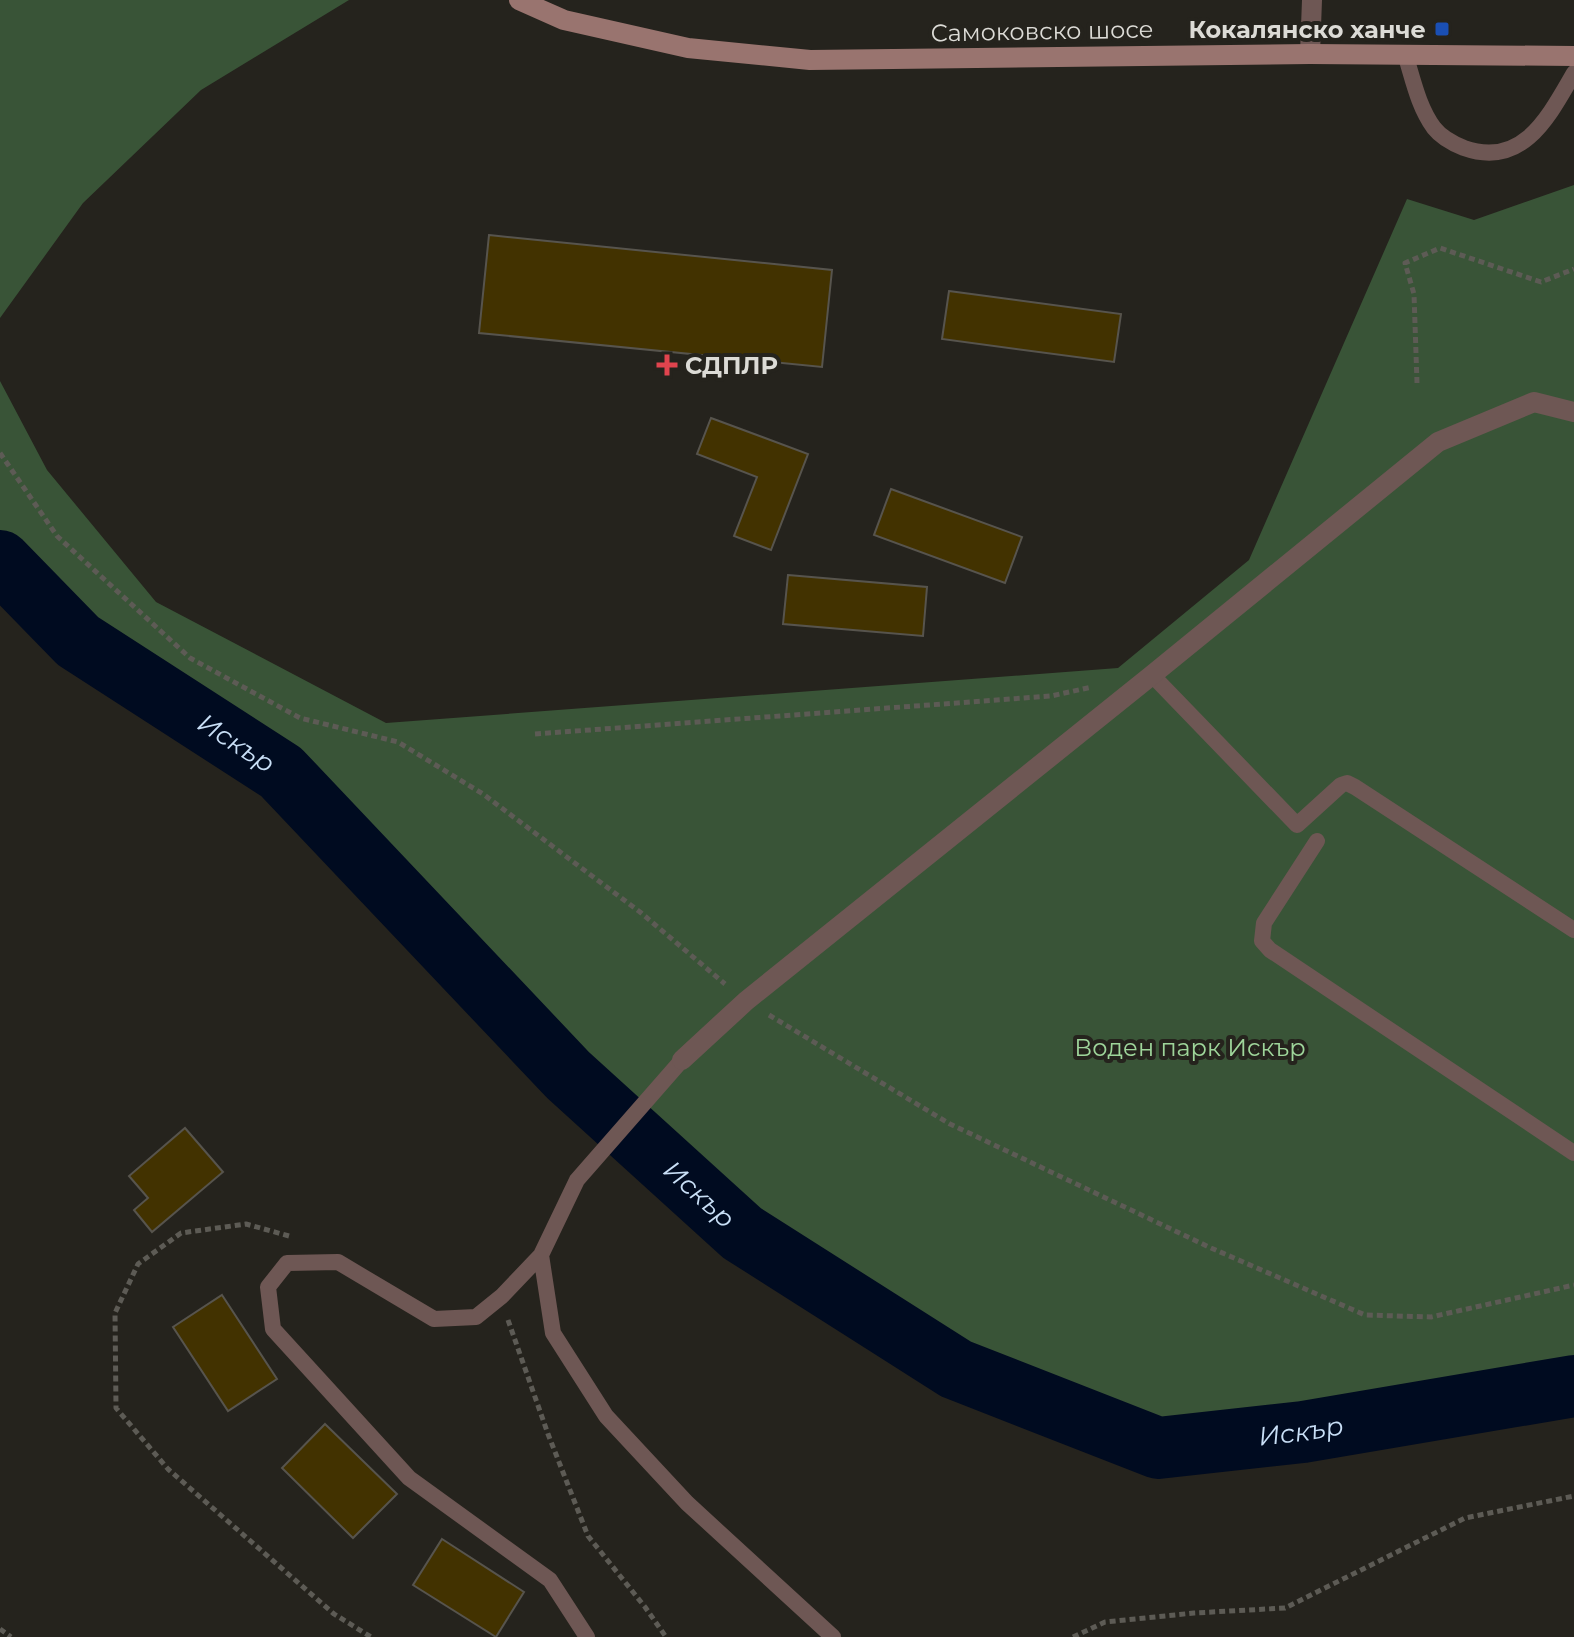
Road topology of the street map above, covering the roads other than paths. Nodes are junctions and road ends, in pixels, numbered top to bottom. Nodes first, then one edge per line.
1 (519, 0) edge
2 (1312, 0) edge
3 (1310, 54) junction
4 (1405, 54) junction
5 (1574, 56) edge
6 (1574, 73) edge
7 (1574, 412) edge
8 (1152, 675) junction
9 (1317, 841) dead end
10 (1574, 930) edge
11 (682, 1060) joint
12 (1574, 1153) edge
13 (541, 1255) junction
14 (587, 1637) edge
15 (833, 1637) edge

1 - 3 main road, Самоковско шосе
2 - 3 street
3 - 4 main road, Самоковско шосе
4 - 5 main road, Самоковско шосе
4 - 6 lane
7 - 8 street
8 - 10 lane
8 - 11 street
9 - 12 lane
11 - 13 lane
13 - 14 lane
13 - 15 lane

